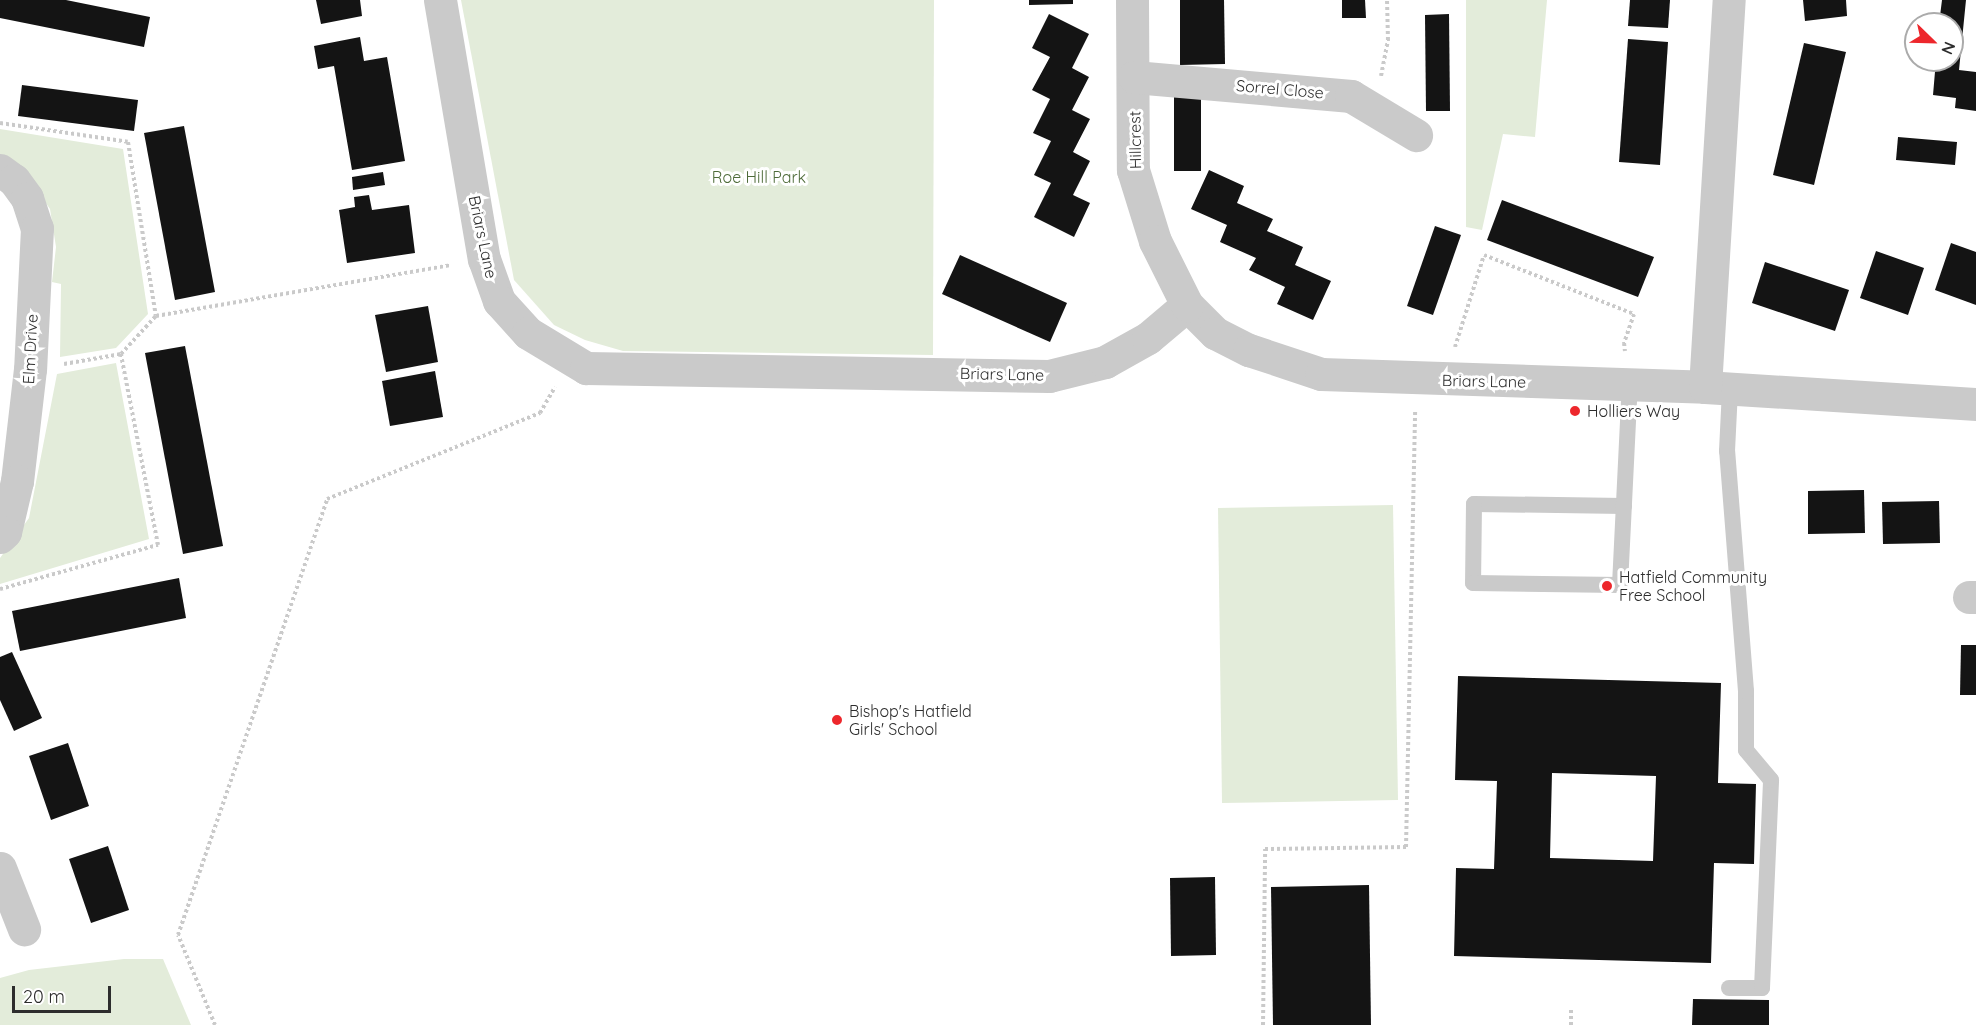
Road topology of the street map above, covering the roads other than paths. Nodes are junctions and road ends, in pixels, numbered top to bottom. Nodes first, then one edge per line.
1 (440, 0) edge
2 (1132, 0) edge
3 (1729, 0) edge
4 (1134, 77) junction
5 (1416, 135) dead end
6 (0, 170) edge
7 (1187, 305) junction
8 (1630, 384) junction
9 (1718, 388) junction
10 (1976, 404) edge
11 (1624, 506) junction
12 (0, 537) edge
13 (0, 868) edge
14 (24, 929) dead end
15 (1729, 988) dead end

1 - 7 street, Briars Lane
2 - 4 street, Hillcrest
3 - 9 street
4 - 5 street, Sorrel Close
4 - 7 street, Hillcrest
6 - 12 street, Elm Drive
7 - 8 street, Briars Lane
8 - 9 street, Briars Lane
8 - 11 lane
9 - 10 street, Briars Lane
9 - 15 lane
11 - 11 lane
13 - 14 street

